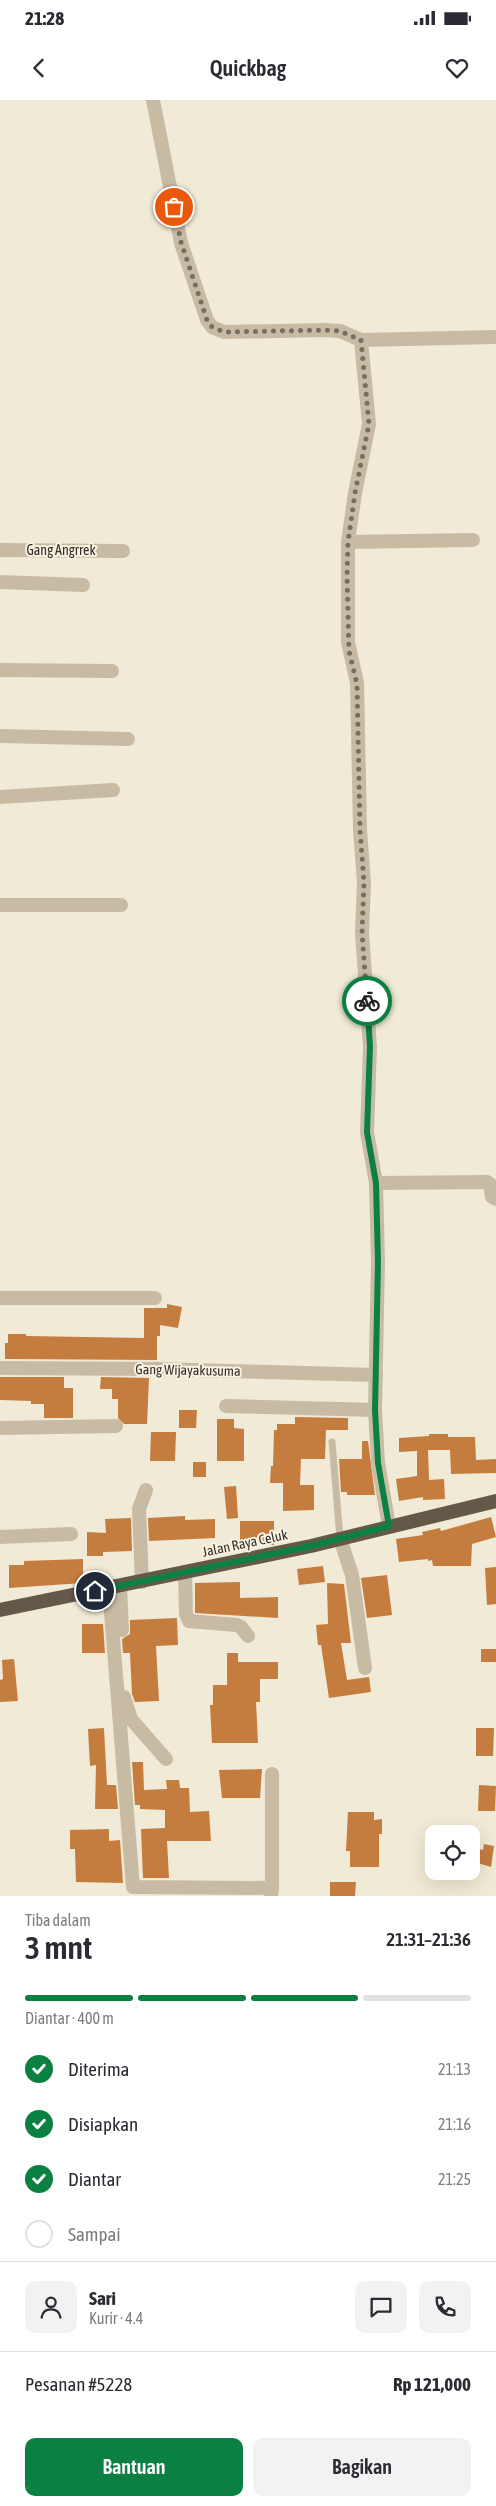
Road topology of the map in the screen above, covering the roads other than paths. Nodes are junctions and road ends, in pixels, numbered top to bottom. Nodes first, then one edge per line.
1 (153, 100) edge
2 (496, 337) edge
3 (361, 340) junction
4 (473, 540) dead end
5 (348, 542) junction
6 (0, 550) edge
7 (123, 551) dead end
8 (0, 582) edge
9 (83, 585) dead end
10 (0, 670) edge
11 (112, 671) dead end
12 (0, 736) edge
13 (128, 739) dead end
14 (113, 790) dead end
15 (0, 797) edge
16 (0, 905) edge
17 (121, 905) dead end
18 (376, 1183) junction
19 (496, 1199) edge
20 (0, 1298) edge
21 (155, 1298) dead end
22 (0, 1368) edge
23 (376, 1375) junction
24 (226, 1406) dead end
25 (375, 1410) junction
26 (116, 1426) dead end
27 (0, 1428) edge
28 (332, 1442) dead end
29 (146, 1490) dead end
30 (496, 1501) edge
31 (389, 1526) junction
32 (71, 1534) dead end
33 (0, 1537) edge
34 (340, 1538) junction
35 (185, 1572) junction
36 (142, 1582) junction
37 (115, 1587) junction
38 (0, 1610) edge
39 (248, 1636) dead end
40 (365, 1668) dead end
41 (166, 1759) dead end
42 (272, 1774) dead end
43 (272, 1892) edge

1 - 3 street
2 - 3 street
3 - 5 street
4 - 5 street
5 - 18 street
6 - 7 street, Gang Angrrek
8 - 9 street
10 - 11 street
12 - 13 street
14 - 15 street
16 - 17 street
18 - 19 street
18 - 23 street
20 - 21 street
22 - 23 street, Gang Wijayakusuma
23 - 25 street
24 - 25 street
25 - 31 street
26 - 27 street
28 - 34 lane
29 - 36 street
30 - 31 highway, Jalan Raya Celuk
31 - 34 highway, Jalan Raya Celuk
32 - 33 street
34 - 35 highway, Jalan Raya Celuk
34 - 40 street
35 - 36 highway, Jalan Raya Celuk
35 - 39 street
36 - 37 highway, Jalan Raya Celuk
37 - 38 highway, Jalan Raya Celuk
37 - 41 street
37 - 43 street
42 - 43 street

